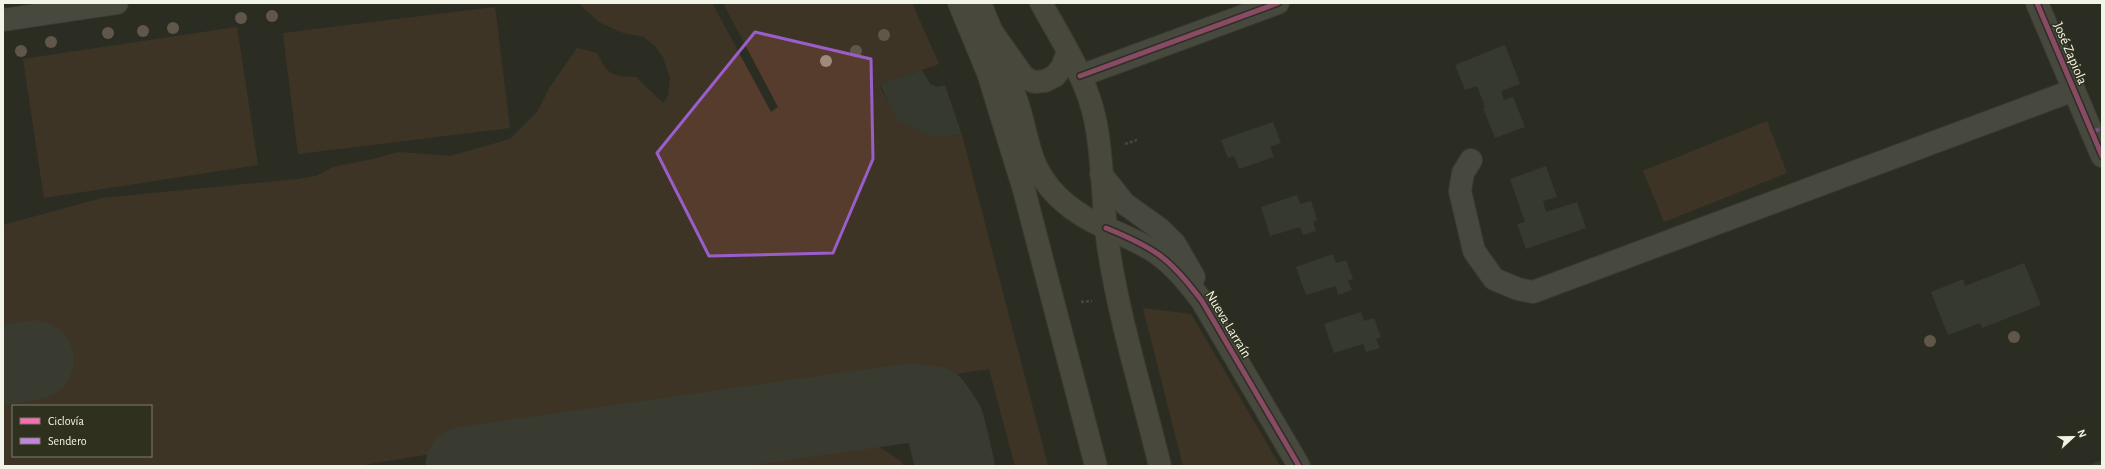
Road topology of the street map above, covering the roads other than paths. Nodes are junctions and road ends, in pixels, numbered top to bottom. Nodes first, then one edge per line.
1 (117, 3) edge
2 (959, 3) edge
3 (980, 3) edge
4 (1041, 3) edge
5 (1278, 3) edge
6 (2037, 3) edge
7 (3, 20) edge
8 (992, 32) junction
9 (1068, 52) junction
10 (1080, 76) junction
11 (2074, 90) junction
12 (2097, 130) edge
13 (2102, 156) edge
14 (1471, 160) dead end
15 (1101, 174) junction
16 (1106, 228) junction
17 (1202, 301) junction
18 (1096, 466) edge
19 (1160, 466) edge
20 (1299, 466) edge

1 - 7 street
2 - 18 main road
3 - 8 main road
4 - 9 main road
5 - 10 street
6 - 11 street, José Zapiola
8 - 9 main road
8 - 16 main road
9 - 10 main road
10 - 15 main road
11 - 12 street, José Zapiola
11 - 14 street
12 - 13 street, José Zapiola
15 - 16 main road
15 - 17 street, Nueva Larraín
16 - 17 street, Nueva Larraín
16 - 19 main road
17 - 20 street, Nueva Larraín

